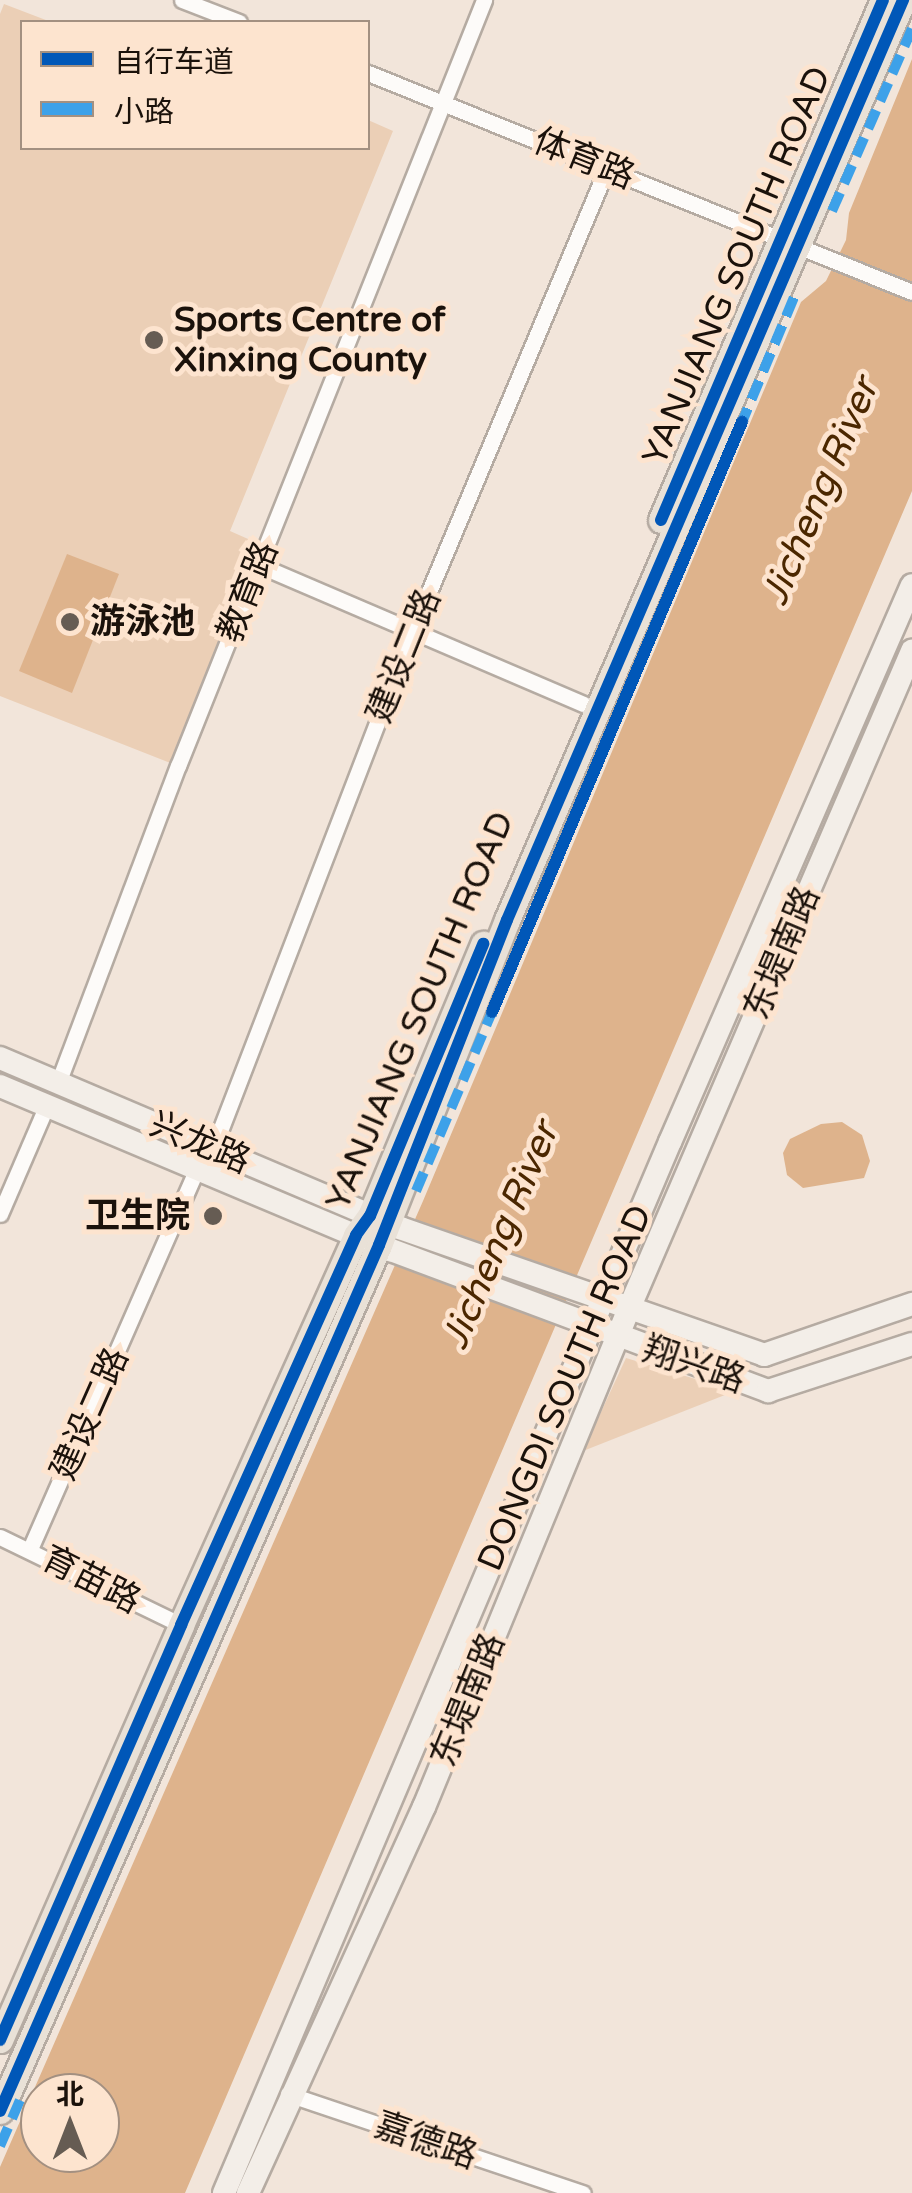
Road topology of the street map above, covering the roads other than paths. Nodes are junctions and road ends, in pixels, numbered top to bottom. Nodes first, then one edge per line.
1 (182, 0) edge
2 (484, 0) edge
3 (883, 0) edge
4 (902, 0) edge
5 (234, 20) edge
6 (370, 74) edge
7 (443, 103) junction
8 (606, 168) junction
9 (790, 243) junction
10 (912, 292) edge
11 (259, 565) junction
12 (912, 585) edge
13 (412, 632) junction
14 (912, 651) edge
15 (582, 704) junction
16 (0, 1058) edge
17 (58, 1083) junction
18 (0, 1086) edge
19 (47, 1105) junction
20 (213, 1149) junction
21 (197, 1168) junction
22 (0, 1214) edge
23 (381, 1233) junction
24 (602, 1302) junction
25 (912, 1304) edge
26 (628, 1311) junction
27 (590, 1328) junction
28 (618, 1338) junction
29 (912, 1344) edge
30 (0, 1536) edge
31 (30, 1550) junction
32 (181, 1625) junction
33 (0, 2040) edge
34 (280, 2092) junction
35 (0, 2112) edge
36 (224, 2193) edge
37 (248, 2193) edge
38 (582, 2193) edge

1 - 5 street
2 - 7 street, 教育路
3 - 9 main road, YANJIANG SOUTH ROAD
4 - 9 main road, YANJIANG SOUTH ROAD
6 - 7 street, 体育路
7 - 8 street, 体育路
7 - 11 street, 教育路
8 - 9 street, 体育路
8 - 13 street, 建设二路
9 - 10 street, 体育路
9 - 15 main road, YANJIANG SOUTH ROAD
9 - 23 main road, YANJIANG SOUTH ROAD
11 - 13 street
11 - 17 street, 教育路
12 - 24 main road, DONGDI SOUTH ROAD
13 - 15 street
13 - 20 street, 建设二路
14 - 26 main road, 东堤南路
15 - 23 main road, YANJIANG SOUTH ROAD
16 - 17 main road, 兴龙路
17 - 20 main road, 兴龙路
18 - 19 main road, 兴龙路
19 - 21 main road, 兴龙路
19 - 22 street
20 - 23 main road, 兴龙路
21 - 23 main road, 兴龙路
21 - 31 street, 建设二路
23 - 24 main road, 翔兴路
23 - 27 main road, 翔兴路
23 - 32 main road, YANJIANG SOUTH ROAD
23 - 35 main road, YANJIANG SOUTH ROAD
24 - 26 main road, 翔兴路
24 - 27 main road, DONGDI SOUTH ROAD
25 - 26 main road, 翔兴路
26 - 28 main road, 东堤南路
27 - 28 main road, 翔兴路
27 - 34 main road, DONGDI SOUTH ROAD
28 - 29 main road, 翔兴路
28 - 34 main road, 东堤南路
30 - 31 street, 育苗路
31 - 32 street, 育苗路
32 - 33 main road, YANJIANG SOUTH ROAD
34 - 36 main road, DONGDI SOUTH ROAD
34 - 37 main road, 东堤南路
34 - 38 street, 嘉德路

